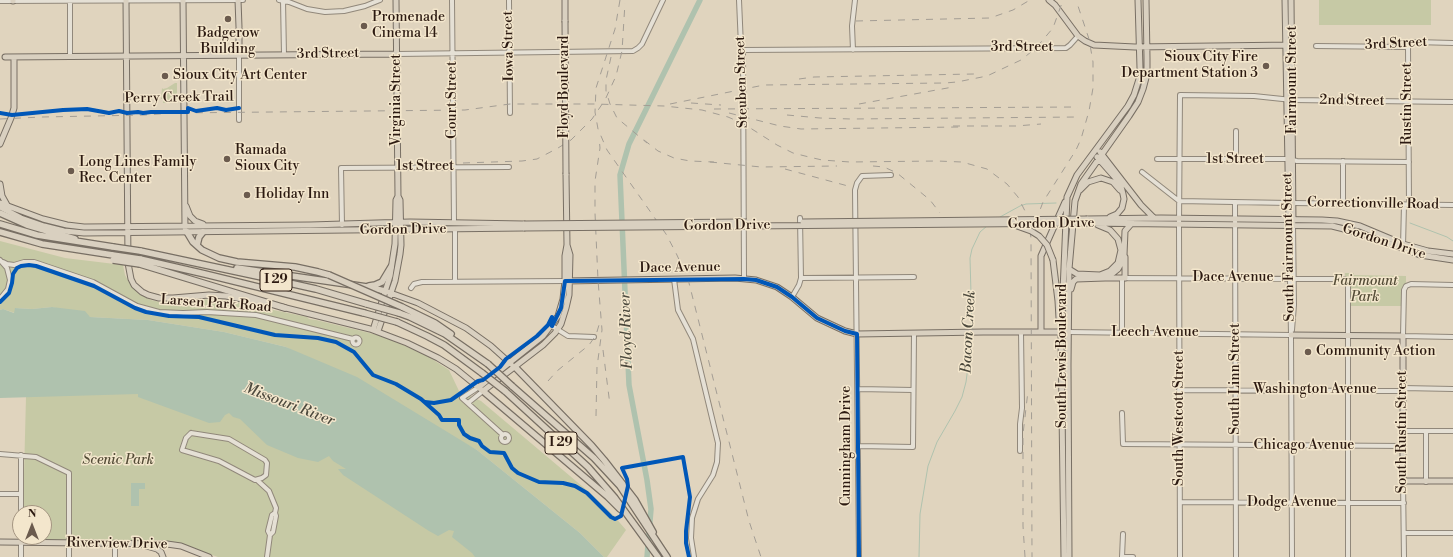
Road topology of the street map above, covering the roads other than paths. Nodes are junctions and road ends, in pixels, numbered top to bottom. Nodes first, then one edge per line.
1 (70, 0) edge
2 (126, 0) edge
3 (182, 0) edge
4 (238, 0) edge
5 (243, 0) edge
6 (282, 0) edge
7 (380, 0) edge
8 (396, 0) edge
9 (452, 0) edge
10 (509, 0) edge
11 (565, 0) edge
12 (663, 0) edge
13 (739, 0) edge
14 (855, 0) edge
15 (1050, 0) edge
16 (1138, 0) edge
17 (1146, 0) edge
18 (1280, 0) edge
19 (1285, 0) edge
20 (1291, 0) edge
21 (0, 1) edge
22 (14, 1) edge
23 (1286, 10) junction
24 (1078, 36) junction
25 (1453, 43) edge
26 (1286, 45) junction
27 (1292, 45) junction
28 (1316, 46) dead end
29 (1408, 46) junction
30 (1140, 47) junction
31 (1147, 47) junction
32 (743, 50) junction
33 (853, 50) junction
34 (509, 52) junction
35 (453, 53) junction
36 (397, 54) junction
37 (284, 55) junction
38 (127, 56) junction
39 (183, 56) junction
40 (239, 56) junction
41 (5, 57) dead end
42 (14, 57) junction
43 (70, 57) junction
44 (1180, 95) joint
45 (1290, 100) junction
46 (1408, 102) junction
47 (1453, 102) edge
48 (510, 113) dead end
49 (240, 120) dead end
50 (1236, 130) dead end
51 (0, 144) edge
52 (1095, 151) junction
53 (1100, 156) junction
54 (1157, 160) dead end
55 (1180, 160) junction
56 (1236, 160) junction
57 (1290, 160) junction
58 (1343, 161) junction
59 (1409, 162) junction
60 (398, 167) junction
61 (509, 167) dead end
62 (453, 168) junction
63 (1142, 172) dead end
64 (891, 175) dead end
65 (0, 184) edge
66 (1123, 194) junction
67 (1076, 196) junction
68 (1067, 197) junction
69 (184, 200) junction
70 (1179, 201) junction
71 (1235, 202) junction
72 (0, 203) edge
73 (1291, 203) junction
74 (1343, 204) junction
75 (1404, 205) junction
76 (1409, 205) junction
77 (1453, 205) edge
78 (8, 206) junction
79 (0, 207) edge
80 (0, 213) edge
81 (800, 218) dead end
82 (1154, 218) junction
83 (1089, 221) junction
84 (1179, 221) junction
85 (398, 222) junction
86 (454, 222) junction
87 (1235, 222) junction
88 (1291, 222) junction
89 (1132, 223) junction
90 (0, 224) edge
91 (342, 224) junction
92 (996, 224) junction
93 (184, 226) junction
94 (207, 226) junction
95 (524, 226) junction
96 (128, 229) junction
97 (455, 229) junction
98 (398, 230) junction
99 (413, 230) junction
100 (342, 231) junction
101 (0, 232) edge
102 (153, 232) junction
103 (187, 232) junction
104 (203, 232) junction
105 (0, 236) edge
106 (28, 241) junction
107 (91, 244) junction
108 (197, 245) junction
109 (401, 245) junction
110 (1403, 246) junction
111 (1453, 254) edge
112 (1124, 255) junction
113 (183, 260) junction
114 (1453, 260) edge
115 (1, 261) edge
116 (140, 262) junction
117 (14, 265) junction
118 (391, 267) junction
119 (1064, 271) junction
120 (1069, 272) junction
121 (9, 273) junction
122 (914, 277) dead end
123 (801, 278) junction
124 (857, 278) junction
125 (1105, 278) junction
126 (1124, 278) junction
127 (1180, 278) junction
128 (1236, 278) junction
129 (1292, 278) junction
130 (744, 279) junction
131 (1076, 279) junction
132 (674, 280) junction
133 (568, 281) junction
134 (455, 282) junction
135 (1453, 285) edge
136 (367, 287) junction
137 (411, 288) dead end
138 (388, 292) junction
139 (1069, 296) junction
140 (792, 297) junction
141 (0, 300) edge
142 (285, 308) junction
143 (552, 326) junction
144 (557, 330) junction
145 (375, 331) junction
146 (1021, 332) junction
147 (1041, 332) junction
148 (1062, 332) junction
149 (1068, 332) junction
150 (1122, 333) junction
151 (857, 334) junction
152 (914, 334) junction
153 (1179, 334) junction
154 (1236, 334) junction
155 (1291, 334) junction
156 (1348, 335) junction
157 (1403, 336) junction
158 (594, 337) dead end
159 (1453, 337) edge
160 (353, 340) dead end
161 (462, 346) junction
162 (510, 362) junction
163 (515, 367) junction
164 (481, 389) junction
165 (858, 389) junction
166 (1403, 389) junction
167 (1453, 389) edge
168 (913, 390) junction
169 (1179, 390) junction
170 (1236, 390) junction
171 (1291, 391) junction
172 (1348, 391) junction
173 (468, 403) junction
174 (1122, 413) dead end
175 (1404, 431) junction
176 (1426, 431) junction
177 (1453, 431) edge
178 (502, 435) dead end
179 (1123, 444) junction
180 (858, 446) junction
181 (1180, 446) junction
182 (1236, 446) junction
183 (1404, 446) junction
184 (1291, 447) junction
185 (1348, 447) junction
186 (1123, 450) dead end
187 (1020, 451) dead end
188 (0, 454) edge
189 (21, 455) junction
190 (257, 480) junction
191 (1453, 481) edge
192 (1404, 482) junction
193 (1426, 482) junction
194 (620, 484) junction
195 (0, 494) edge
196 (21, 494) junction
197 (614, 500) junction
198 (1180, 502) junction
199 (1236, 502) junction
200 (1292, 503) junction
201 (1348, 503) junction
202 (1404, 503) junction
203 (21, 505) edge
204 (1404, 532) junction
205 (1453, 533) edge
206 (1123, 534) dead end
207 (12, 541) edge
208 (0, 542) edge
209 (52, 542) edge
210 (69, 543) junction
211 (116, 543) junction
212 (138, 543) junction
213 (164, 544) junction
214 (21, 545) edge
215 (21, 557) edge
216 (69, 557) edge
217 (115, 557) edge
218 (163, 557) edge
219 (209, 557) edge
220 (267, 557) edge
221 (658, 557) edge
222 (667, 557) edge
223 (694, 557) edge
224 (859, 557) edge
225 (1064, 557) edge
226 (1069, 557) edge
227 (1122, 557) edge
228 (1133, 557) edge
229 (1180, 557) edge
230 (1236, 557) edge
231 (1292, 557) edge
232 (1348, 557) edge
233 (1404, 557) edge

1 - 2 street
1 - 22 street
1 - 43 street
2 - 3 street
2 - 38 main road
3 - 4 street
3 - 39 main road
4 - 5 street
4 - 40 main road
6 - 7 street
6 - 37 street
8 - 36 main road, Virginia Street
9 - 35 street, Court Street
10 - 34 street, Iowa Street
11 - 133 main road, Floyd Boulevard, bridge
12 - 34 street, 3rd Street
13 - 32 street, Steuben Street
14 - 33 street
15 - 24 main road
16 - 30 main road, South Lewis Boulevard
17 - 31 main road, South Lewis Boulevard
18 - 23 main road
19 - 23 main road, Fairmount Street
20 - 27 main road, Fairmount Street
21 - 22 street
23 - 26 main road, Fairmount Street
24 - 30 main road
24 - 33 street, 3rd Street
25 - 29 street, 3rd Street
26 - 27 main road
26 - 31 main road
26 - 45 main road, Fairmount Street
27 - 45 main road, Fairmount Street
28 - 29 street, 3rd Street
29 - 46 street, Rustin Street
30 - 31 main road
30 - 52 main road, South Lewis Boulevard
31 - 53 main road, South Lewis Boulevard
32 - 33 street, 3rd Street
32 - 130 street, Steuben Street
34 - 35 street, 3rd Street
34 - 48 street, Iowa Street
35 - 36 street, 3rd Street
35 - 62 street, Court Street
36 - 37 main road, 3rd Street
36 - 60 main road, Virginia Street
37 - 40 main road, 3rd Street
38 - 39 main road, 3rd Street
38 - 43 main road, 3rd Street
38 - 96 main road
39 - 40 main road, 3rd Street
39 - 69 main road
40 - 49 street
41 - 42 main road, 3rd Street
42 - 43 main road, 3rd Street
42 - 51 main road
44 - 45 street, 2nd Street
44 - 55 street, South Westcott Street
45 - 46 street, 2nd Street
45 - 57 main road, Fairmount Street
46 - 47 street, 2nd Street
46 - 59 street, Rustin Street
50 - 56 street
52 - 53 main road
52 - 68 main road, South Lewis Boulevard
53 - 66 main road
53 - 67 main road, South Lewis Boulevard
53 - 82 main road
54 - 55 street, 1st Street
55 - 56 street, 1st Street
55 - 70 street, South Westcott Street
56 - 57 street, 1st Street
57 - 58 street, 1st Street
57 - 73 main road, South Fairmount Street
58 - 59 street, 1st Street
58 - 74 street
59 - 76 street
60 - 62 street, 1st Street
60 - 85 main road, Virginia Street
60 - 91 street, 1st Street
61 - 62 street, 1st Street
62 - 86 street, Court Street
63 - 70 street
64 - 124 street, Cunningham Drive
65 - 78 main road
66 - 67 main road
66 - 83 main road
67 - 120 main road, South Lewis Boulevard
68 - 119 main road, South Lewis Boulevard
68 - 147 main road
69 - 93 main road
69 - 94 main road
70 - 71 street, Correctionville Road
70 - 84 street, South Westcott Street
71 - 73 street, Correctionville Road
71 - 87 street, South Linn Street
72 - 78 main road, Gordon Drive
73 - 74 street, Correctionville Road
73 - 88 main road, South Fairmount Street
74 - 75 street, Correctionville Road
75 - 76 street, Correctionville Road
75 - 110 street
76 - 77 street, Correctionville Road
78 - 96 main road, Gordon Drive
79 - 96 main road, Gordon Drive
80 - 107 highway
81 - 123 street
82 - 83 main road, Gordon Drive
82 - 84 main road, Gordon Drive
83 - 89 main road, Gordon Drive
83 - 92 main road, Gordon Drive, bridge
83 - 95 main road, Gordon Drive, bridge
83 - 120 main road
84 - 87 main road, Gordon Drive
84 - 89 main road, Gordon Drive
84 - 127 street, South Westcott Street
85 - 86 main road, Gordon Drive
85 - 91 main road, Gordon Drive
85 - 98 main road, Virginia Street
86 - 95 main road, Gordon Drive
87 - 88 main road, Gordon Drive
87 - 128 street, South Linn Street
88 - 110 main road, Gordon Drive
88 - 129 street, South Fairmount Street
89 - 112 main road
90 - 107 highway, I 29
91 - 94 main road, Gordon Drive
91 - 100 street
92 - 95 main road, Gordon Drive, bridge
92 - 148 main road, bridge
93 - 94 main road, Gordon Drive
93 - 96 main road, Gordon Drive
93 - 102 main road
93 - 103 main road
95 - 97 main road, Gordon Drive
96 - 102 main road, Gordon Drive
96 - 142 main road
97 - 99 main road, Gordon Drive
97 - 134 street
98 - 99 main road, Gordon Drive
98 - 100 main road, Gordon Drive
98 - 109 main road
98 - 118 main road
99 - 109 main road
100 - 104 main road, Gordon Drive
101 - 106 highway
102 - 103 main road, Gordon Drive
103 - 104 main road, Gordon Drive
103 - 108 highway
104 - 108 highway
105 - 106 highway
106 - 116 highway, bridge
107 - 113 highway, I 29, bridge
108 - 161 highway, bridge
109 - 138 main road
110 - 111 main road, Gordon Drive
110 - 114 main road, Gordon Drive
112 - 125 main road
112 - 126 main road
113 - 136 highway
113 - 161 highway, I 29, bridge
115 - 117 street, Larsen Park Road
115 - 121 street, Larsen Park Road
116 - 142 highway
116 - 197 highway, I 29, bridge
117 - 121 street
117 - 160 street, Larsen Park Road
118 - 136 highway
118 - 138 main road
119 - 120 main road
119 - 148 main road, South Lewis Boulevard
120 - 131 main road
120 - 139 main road, South Lewis Boulevard
121 - 141 street
122 - 124 street
123 - 124 street
123 - 140 street
124 - 151 street, Cunningham Drive
125 - 126 main road
125 - 131 main road
126 - 127 street, Dace Avenue
126 - 150 street
127 - 128 street, Dace Avenue
127 - 153 street, South Westcott Street
128 - 129 street, Dace Avenue
128 - 154 street, South Linn Street
129 - 155 street, South Fairmount Street
129 - 156 street, Dace Avenue
130 - 132 main road, Dace Avenue
130 - 140 main road, Dace Avenue
131 - 139 main road
132 - 133 main road, Dace Avenue
132 - 223 street
133 - 134 street, Dace Avenue
133 - 143 main road
133 - 144 main road
134 - 137 street, Dace Avenue
135 - 157 street, South Rustin Street
136 - 138 highway
138 - 145 main road
138 - 162 main road
139 - 149 main road, South Lewis Boulevard
140 - 151 main road, Dace Avenue
142 - 145 main road
143 - 144 street
143 - 162 main road
144 - 158 street
144 - 163 main road
145 - 164 main road
146 - 147 main road, Leech Avenue
146 - 152 main road, Leech Avenue
146 - 187 street
147 - 148 main road, Leech Avenue
148 - 149 main road, Leech Avenue
148 - 225 main road, South Lewis Boulevard
149 - 150 street, Leech Avenue
149 - 226 main road, South Lewis Boulevard
150 - 153 street, Leech Avenue
151 - 152 main road, Leech Avenue
151 - 165 street, Cunningham Drive
152 - 168 street
153 - 154 street, Leech Avenue
153 - 169 street, South Westcott Street
154 - 155 street, Leech Avenue
154 - 170 street, South Linn Street
155 - 156 main road, Leech Avenue
155 - 171 street, South Fairmount Street
156 - 157 main road, Leech Avenue
156 - 172 street
157 - 159 street, Leech Avenue
157 - 166 main road, South Rustin Street
161 - 194 highway, I 29, bridge
162 - 163 main road
162 - 164 main road
163 - 164 main road
163 - 194 highway
164 - 173 street
164 - 173 street
164 - 197 highway
165 - 168 street
165 - 180 street, Cunningham Drive
166 - 167 street, Washington Avenue
166 - 172 street, Washington Avenue
166 - 175 main road, South Rustin Street
168 - 180 street
169 - 170 street, Washington Avenue
169 - 181 street, South Westcott Street
170 - 171 street, Washington Avenue
170 - 182 street, South Linn Street
171 - 172 street, Washington Avenue
171 - 184 street, South Fairmount Street
172 - 185 street
173 - 178 street
174 - 179 street
175 - 176 street
175 - 183 main road, South Rustin Street
176 - 177 street
176 - 193 street
179 - 181 street, Chicago Avenue
179 - 186 street
180 - 224 street, Cunningham Drive
181 - 182 street, Chicago Avenue
181 - 198 street, South Westcott Street
182 - 184 street, Chicago Avenue
182 - 199 street, South Linn Street
183 - 185 street, Chicago Avenue
183 - 192 main road, South Rustin Street
184 - 185 street, Chicago Avenue
184 - 200 street, South Fairmount Street
185 - 201 street
188 - 189 street
189 - 196 street
189 - 210 street
190 - 190 street
190 - 220 street
191 - 193 main road
192 - 193 main road
192 - 202 street, South Rustin Street
194 - 222 highway
195 - 196 street
196 - 203 street
197 - 221 highway, I 29
198 - 199 street, Dodge Avenue
198 - 229 street, South Westcott Street
199 - 200 street, Dodge Avenue
199 - 230 street, South Linn Street
200 - 201 street, Dodge Avenue
200 - 231 street, South Fairmount Street
201 - 202 street, Dodge Avenue
201 - 232 street
202 - 204 street, South Rustin Street
204 - 205 street
204 - 233 street, South Rustin Street
206 - 227 street
207 - 208 main road, Riverview Drive
209 - 210 main road, Riverview Drive
210 - 211 main road, Riverview Drive
210 - 216 street
211 - 212 main road, Riverview Drive
211 - 217 street
212 - 213 main road, Riverview Drive
212 - 218 main road
213 - 218 main road
213 - 219 main road, Riverview Drive
214 - 215 street
227 - 228 street

